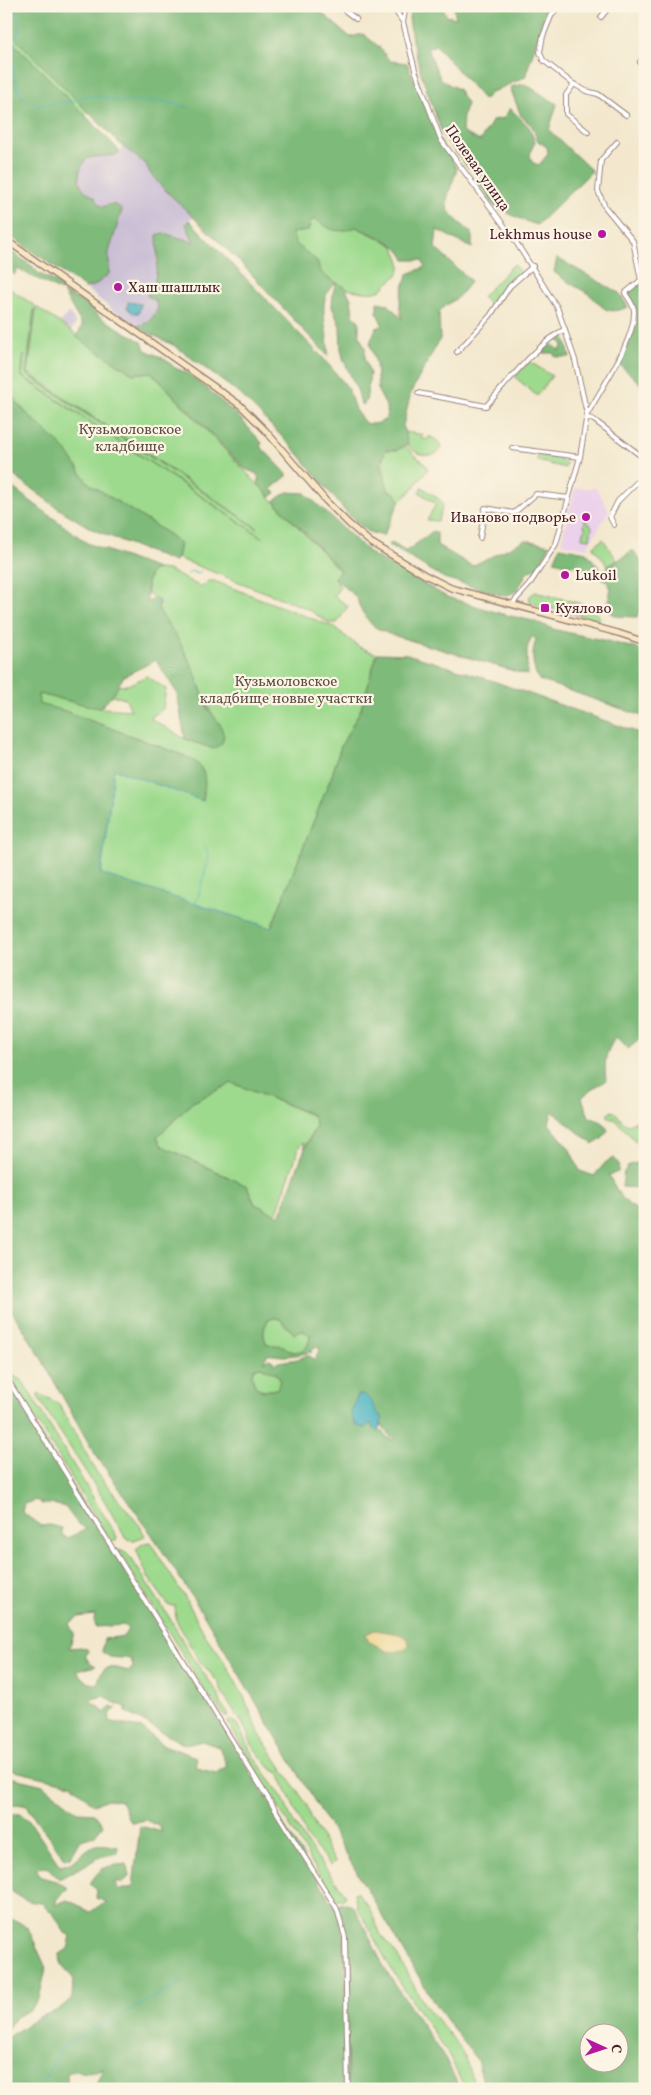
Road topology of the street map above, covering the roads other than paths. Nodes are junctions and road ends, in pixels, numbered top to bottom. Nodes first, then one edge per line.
1 (338, 6) edge
2 (392, 6) edge
3 (406, 6) edge
4 (560, 6) edge
5 (610, 6) edge
6 (601, 17) dead end
7 (356, 19) dead end
8 (403, 22) junction
9 (645, 55) edge
10 (640, 62) dead end
11 (574, 84) junction
12 (626, 115) dead end
13 (588, 132) dead end
14 (617, 142) dead end
15 (6, 240) edge
16 (533, 266) junction
17 (565, 329) junction
18 (458, 352) dead end
19 (418, 393) dead end
20 (588, 416) junction
21 (512, 448) dead end
22 (580, 458) junction
23 (645, 459) edge
24 (645, 474) edge
25 (569, 498) junction
26 (614, 526) dead end
27 (480, 538) dead end
28 (512, 604) junction
29 (645, 642) edge
30 (6, 1377) edge
31 (348, 2089) edge

1 - 7 street
2 - 8 street
3 - 8 street
4 - 11 street
5 - 6 street
8 - 16 street, Полевая улица
9 - 10 street
11 - 12 street
11 - 13 street
14 - 20 street
15 - 28 main road
16 - 17 street, Полевая улица
16 - 18 street
17 - 19 street
17 - 20 street, Полевая улица
20 - 22 street
20 - 23 street
21 - 22 street
22 - 25 street
24 - 26 street
25 - 27 street
25 - 28 street
28 - 29 main road
30 - 31 street

